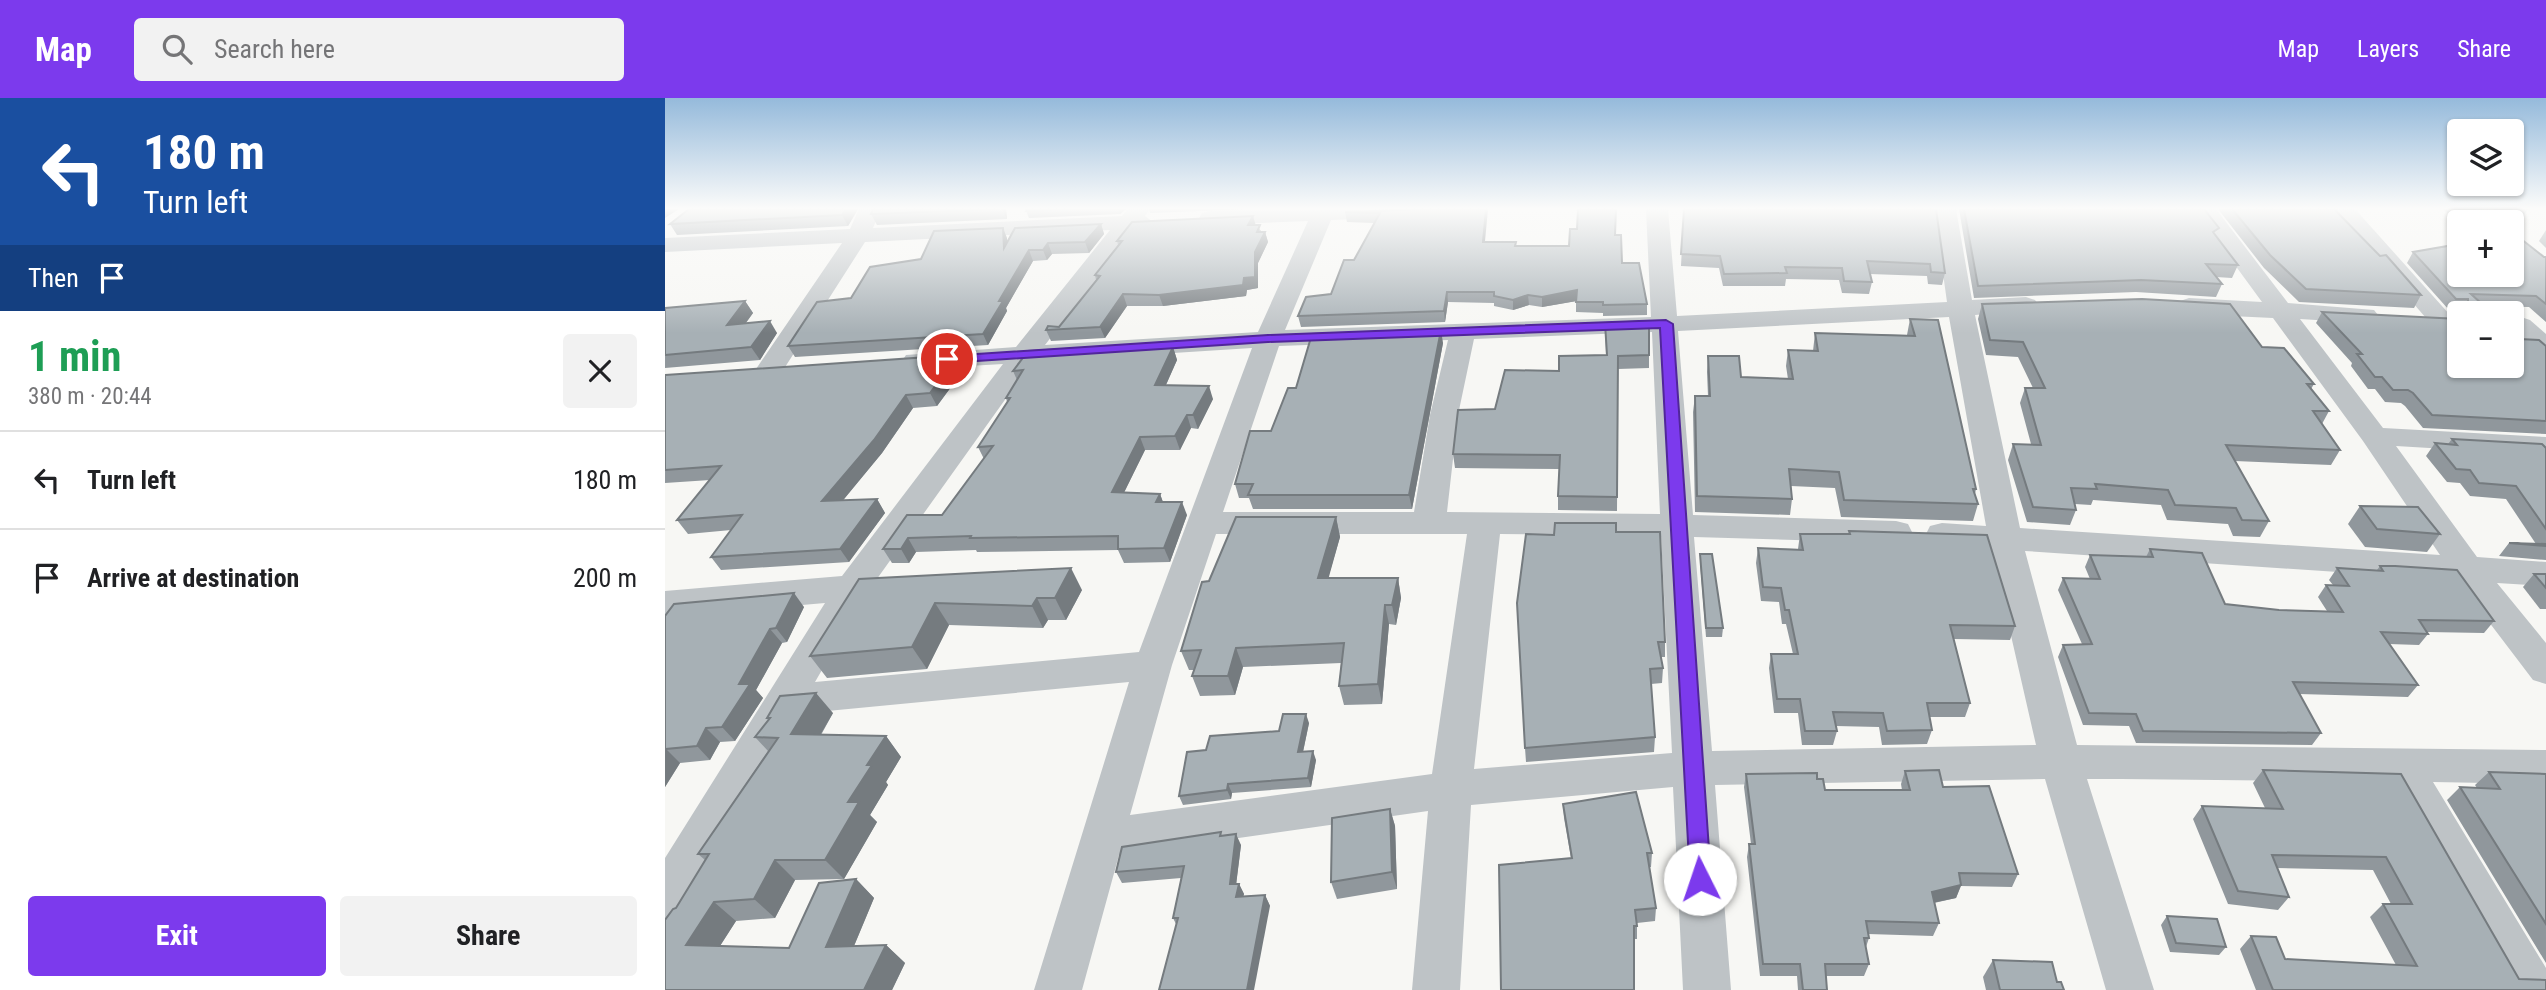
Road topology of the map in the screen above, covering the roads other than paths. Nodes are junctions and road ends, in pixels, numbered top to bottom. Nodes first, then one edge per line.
1 (847, 251) edge
2 (1106, 251) edge
3 (1305, 251) edge
4 (1660, 251) edge
5 (1951, 251) edge
6 (2236, 251) edge
7 (2383, 251) edge
8 (2161, 304) edge
9 (2048, 305) edge
10 (1960, 310) junction
11 (2281, 310) junction
12 (2447, 317) edge
13 (2447, 320) edge
14 (1666, 324) junction
15 (2526, 325) edge
16 (1463, 331) junction
17 (1268, 339) junction
18 (2546, 349) edge
19 (1023, 355) junction
20 (890, 363) edge
21 (797, 368) edge
22 (770, 369) junction
23 (744, 372) edge
24 (2374, 436) junction
25 (2546, 446) edge
26 (1205, 523) junction
27 (1429, 523) junction
28 (1485, 524) junction
29 (1678, 525) junction
30 (2006, 536) junction
31 (2466, 568) junction
32 (2546, 574) edge
33 (852, 588) junction
34 (665, 604) edge
35 (1153, 665) junction
36 (2546, 670) edge
37 (785, 700) junction
38 (2061, 761) junction
39 (2400, 765) junction
40 (2546, 767) edge
41 (1693, 769) junction
42 (1451, 789) junction
43 (1103, 838) junction
44 (665, 898) edge
45 (1058, 990) edge
46 (1436, 990) edge
47 (1707, 990) edge
48 (2130, 990) edge
49 (2532, 990) edge

1 - 22 street
2 - 19 street
3 - 17 street
4 - 14 street
5 - 10 street
6 - 11 street
7 - 12 street
8 - 11 street
9 - 10 street
10 - 14 street
10 - 30 street
11 - 13 street
11 - 24 street
14 - 16 street
14 - 29 street
15 - 18 street
16 - 17 street
16 - 27 street
17 - 19 street
17 - 26 street
19 - 20 street
19 - 33 street
21 - 22 street
22 - 23 street
24 - 25 street
24 - 31 street
26 - 27 street
26 - 35 street
27 - 28 street
28 - 29 street
28 - 42 street
29 - 30 street
29 - 41 street
30 - 31 street
30 - 38 street
31 - 32 street
31 - 36 street
33 - 34 street
33 - 37 street
35 - 37 street
35 - 43 street
37 - 44 street
38 - 39 street
38 - 41 street
38 - 48 street
39 - 40 street
39 - 49 street
41 - 42 street
41 - 47 street
42 - 43 street
42 - 46 street
43 - 45 street

